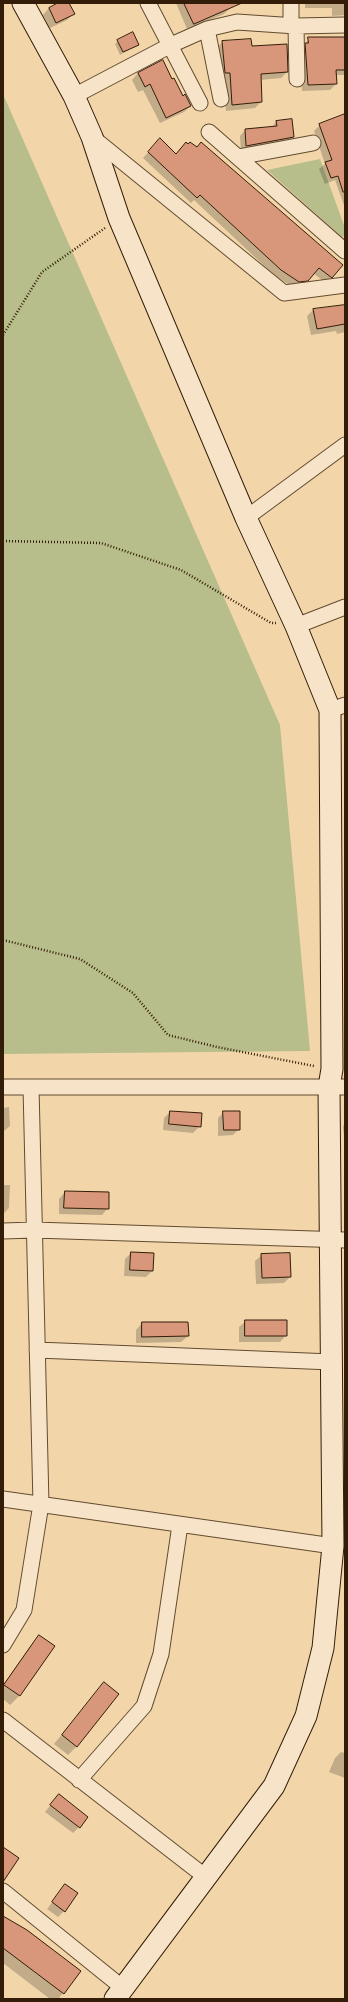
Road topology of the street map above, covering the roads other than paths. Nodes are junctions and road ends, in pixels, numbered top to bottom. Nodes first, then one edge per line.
1 (23, 3) edge
2 (148, 3) edge
3 (291, 3) edge
4 (345, 25) edge
5 (294, 26) junction
6 (207, 29) junction
7 (171, 45) junction
8 (297, 79) dead end
9 (74, 96) junction
10 (221, 99) dead end
11 (200, 103) dead end
12 (209, 132) dead end
13 (92, 137) junction
14 (313, 143) dead end
15 (238, 157) junction
16 (345, 251) edge
17 (345, 285) edge
18 (345, 445) edge
19 (246, 518) junction
20 (345, 607) edge
21 (296, 626) junction
22 (338, 708) edge
23 (338, 983) edge
24 (335, 1081) edge
25 (3, 1087) edge
26 (31, 1087) junction
27 (34, 1230) junction
28 (3, 1231) edge
29 (338, 1240) edge
30 (37, 1350) junction
31 (332, 1362) junction
32 (3, 1499) edge
33 (41, 1504) junction
34 (180, 1525) junction
35 (333, 1546) junction
36 (3, 1645) edge
37 (3, 1720) edge
38 (79, 1780) junction
39 (207, 1878) junction
40 (3, 1891) edge
41 (119, 1993) edge

1 - 9 street
2 - 7 street
3 - 5 street
4 - 5 street
5 - 6 street
5 - 8 street
6 - 7 street
6 - 10 street
7 - 9 street
7 - 11 street
9 - 13 street
12 - 15 street
13 - 17 street
13 - 19 street
14 - 15 street
15 - 16 street
18 - 19 street
19 - 21 street
20 - 21 street
21 - 22 street
22 - 23 street
23 - 24 street
24 - 26 street
24 - 29 street
25 - 26 street
26 - 27 street
27 - 28 street
27 - 29 street
27 - 30 street
29 - 31 street
30 - 31 street
30 - 33 street
31 - 35 street
32 - 33 street
33 - 34 street
33 - 36 street
34 - 35 street
34 - 38 street
35 - 39 street
37 - 38 street
38 - 39 street
39 - 41 street
40 - 41 street

